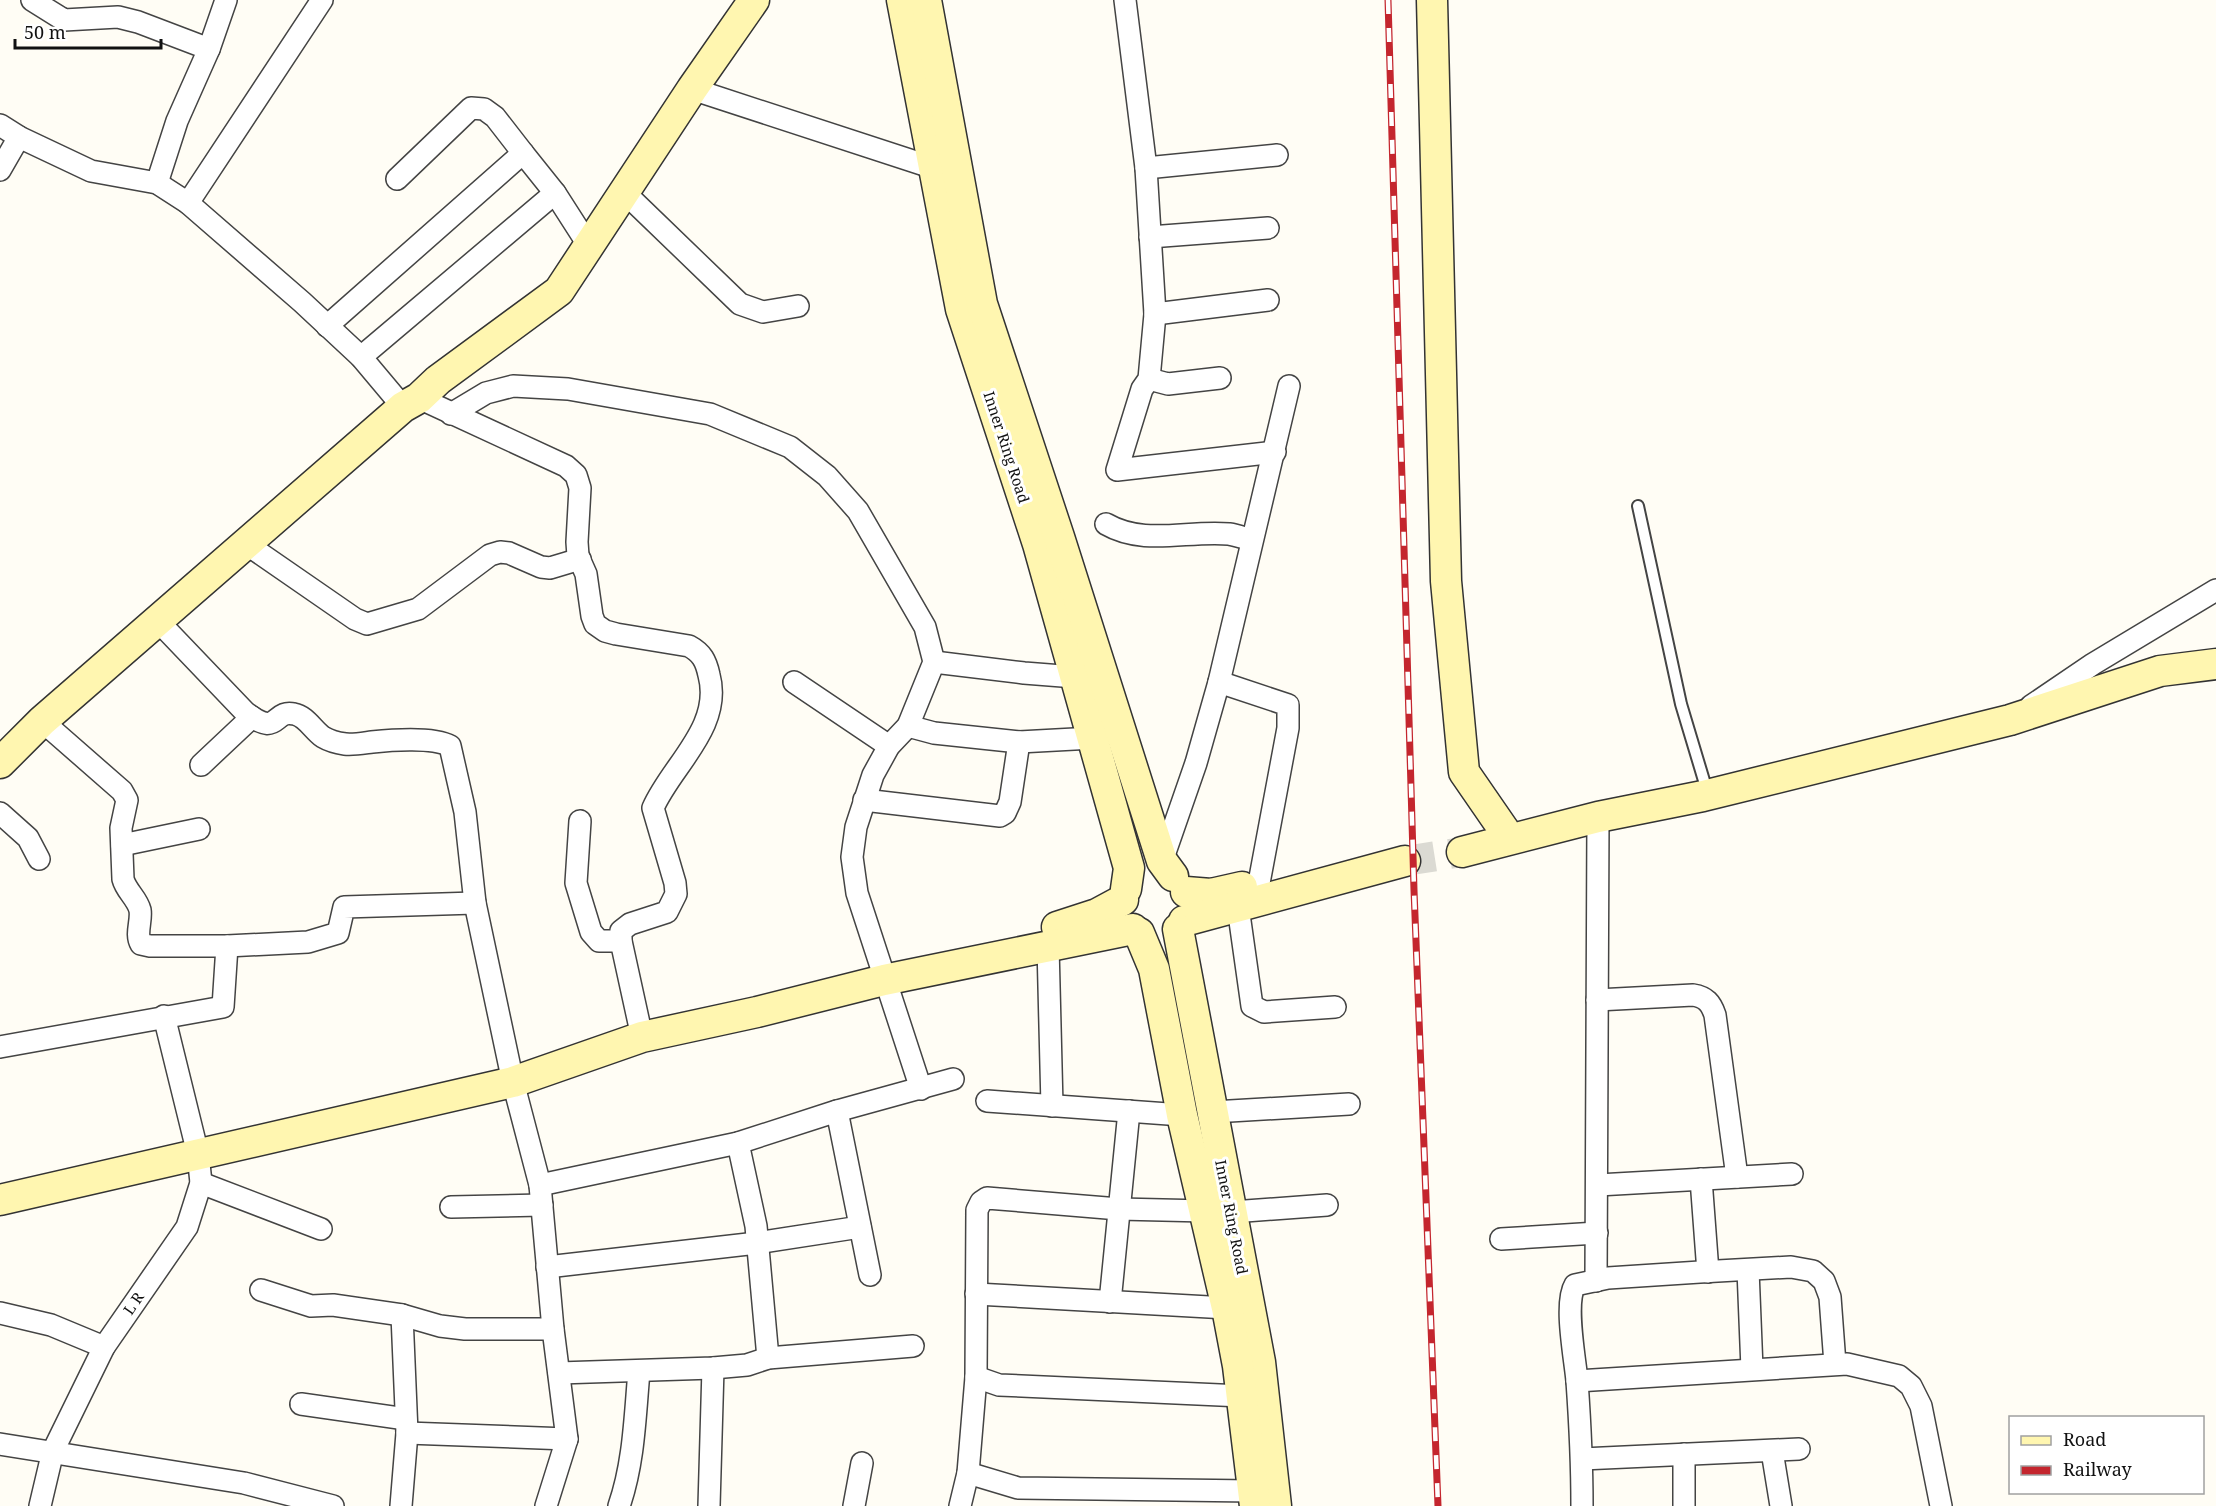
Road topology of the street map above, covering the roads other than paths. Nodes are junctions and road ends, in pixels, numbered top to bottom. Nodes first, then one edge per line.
1 (32, 0) edge
2 (226, 0) edge
3 (322, 0) edge
4 (754, 0) edge
5 (902, 0) edge
6 (926, 0) edge
7 (1125, 0) edge
8 (1432, 0) edge
9 (209, 49) junction
10 (692, 89) junction
11 (0, 125) edge
12 (19, 137) junction
13 (523, 153) junction
14 (1277, 155) dead end
15 (934, 168) junction
16 (1146, 168) junction
17 (0, 170) edge
18 (396, 179) dead end
19 (157, 183) junction
20 (555, 193) junction
21 (625, 193) junction
22 (188, 203) junction
23 (1268, 228) dead end
24 (1150, 237) junction
25 (589, 246) junction
26 (1268, 300) dead end
27 (798, 306) dead end
28 (1155, 314) junction
29 (327, 326) junction
30 (361, 357) junction
31 (1220, 378) dead end
32 (1149, 379) junction
33 (1289, 386) dead end
34 (411, 402) junction
35 (451, 414) junction
36 (1275, 452) junction
37 (1638, 506) dead end
38 (1106, 524) dead end
39 (1251, 540) junction
40 (245, 543) junction
41 (580, 559) junction
42 (2216, 591) edge
43 (157, 620) junction
44 (934, 662) junction
45 (2216, 664) edge
46 (1075, 677) junction
47 (794, 682) dead end
48 (1219, 682) junction
49 (252, 717) junction
50 (2010, 720) junction
51 (42, 721) junction
52 (908, 726) junction
53 (1093, 738) junction
54 (1019, 742) junction
55 (889, 746) junction
56 (0, 763) edge
57 (201, 765) dead end
58 (1706, 795) junction
59 (864, 800) junction
60 (0, 813) edge
61 (1598, 817) junction
62 (580, 821) dead end
63 (199, 829) dead end
64 (1504, 830) junction
65 (122, 845) junction
66 (39, 859) dead end
67 (1174, 876) junction
68 (1259, 883) junction
69 (1124, 894) junction
70 (475, 903) junction
71 (1238, 907) junction
72 (1181, 925) junction
73 (1136, 931) junction
74 (621, 941) junction
75 (227, 946) junction
76 (1048, 946) junction
77 (894, 978) junction
78 (1597, 999) junction
79 (1335, 1007) dead end
80 (164, 1017) junction
81 (642, 1037) junction
82 (0, 1047) edge
83 (953, 1079) dead end
84 (513, 1082) junction
85 (921, 1089) junction
86 (987, 1101) dead end
87 (1349, 1104) dead end
88 (1052, 1106) junction
89 (837, 1111) junction
90 (1129, 1111) junction
91 (1213, 1112) junction
92 (1182, 1115) junction
93 (738, 1143) junction
94 (200, 1168) junction
95 (1792, 1174) dead end
96 (1737, 1177) junction
97 (1701, 1179) junction
98 (1598, 1185) junction
99 (541, 1195) junction
100 (0, 1200) edge
101 (1327, 1205) dead end
102 (451, 1207) dead end
103 (1119, 1209) junction
104 (1219, 1212) junction
105 (860, 1227) junction
106 (321, 1229) dead end
107 (1597, 1233) junction
108 (1501, 1239) dead end
109 (758, 1243) junction
110 (548, 1267) junction
111 (1748, 1270) junction
112 (1708, 1272) junction
113 (870, 1275) dead end
114 (1596, 1281) junction
115 (261, 1290) dead end
116 (976, 1294) junction
117 (1110, 1302) junction
118 (1227, 1308) junction
119 (0, 1313) edge
120 (402, 1315) junction
121 (553, 1329) junction
122 (913, 1346) dead end
123 (104, 1347) junction
124 (768, 1358) junction
125 (1835, 1364) junction
126 (713, 1368) junction
127 (1752, 1370) junction
128 (639, 1371) junction
129 (559, 1373) junction
130 (976, 1377) junction
131 (1577, 1381) junction
132 (1242, 1396) junction
133 (302, 1404) dead end
134 (406, 1426) junction
135 (567, 1439) junction
136 (0, 1444) edge
137 (1799, 1449) dead end
138 (53, 1451) junction
139 (1772, 1451) junction
140 (1683, 1454) junction
141 (1582, 1459) junction
142 (862, 1463) dead end
143 (968, 1473) junction
144 (1261, 1501) edge
145 (40, 1506) edge
146 (333, 1506) edge
147 (401, 1506) edge
148 (546, 1506) edge
149 (620, 1506) edge
150 (709, 1506) edge
151 (854, 1506) edge
152 (960, 1506) edge
153 (1582, 1506) edge
154 (1684, 1506) edge
155 (1781, 1506) edge
156 (1941, 1506) edge

1 - 9 street
2 - 9 street
3 - 22 street
4 - 10 street
5 - 15 street, Inner Ring Road
6 - 67 street, Inner Ring Road
7 - 16 street
8 - 64 street
9 - 19 street
10 - 15 street
10 - 21 street
11 - 12 street
12 - 17 street
12 - 19 street
13 - 18 street
13 - 20 street
13 - 29 street
14 - 16 street
15 - 46 street, Inner Ring Road
16 - 24 street
19 - 22 street
20 - 25 street
20 - 30 street
21 - 25 street
21 - 27 street
22 - 29 street
23 - 24 street
24 - 28 street
25 - 34 street
26 - 28 street
28 - 32 street
29 - 30 street
30 - 34 street
31 - 32 street
32 - 36 street
33 - 36 street
34 - 35 street
34 - 40 street
35 - 41 street
35 - 44 street
36 - 39 street
37 - 58 lane
38 - 39 street
39 - 48 street
40 - 41 street
40 - 43 street
41 - 74 street
42 - 50 street
43 - 49 street
43 - 51 street
44 - 46 street
44 - 52 street
45 - 50 street
46 - 53 street, Inner Ring Road
47 - 55 street
48 - 67 street
48 - 68 street
49 - 57 street
49 - 70 street
50 - 58 street
51 - 56 street
51 - 65 street
52 - 54 street
52 - 55 street
53 - 54 street
53 - 69 street, Inner Ring Road
54 - 59 street
55 - 59 street
58 - 61 street
58 - 64 street
59 - 77 street
60 - 66 street
61 - 64 street
61 - 78 street
62 - 74 street
63 - 65 street
65 - 75 street
67 - 68 street
67 - 69 street
67 - 72 street
68 - 71 street
69 - 73 street
69 - 77 street
70 - 75 street
70 - 84 street
71 - 72 street
71 - 79 street
72 - 73 street
72 - 91 street, Inner Ring Road
73 - 76 street
73 - 92 street, Inner Ring Road
74 - 81 street
75 - 80 street
76 - 77 street
76 - 88 street
77 - 81 street
77 - 85 street
78 - 96 street
78 - 98 street
80 - 82 street
80 - 94 street
81 - 84 street
83 - 85 street
84 - 94 street
84 - 99 street
85 - 89 street
86 - 88 street
87 - 91 street
88 - 90 street
89 - 93 street
89 - 105 street
90 - 92 street
90 - 103 street
91 - 104 street, Inner Ring Road
92 - 104 street, Inner Ring Road
93 - 99 street
93 - 109 street
94 - 100 street
94 - 106 street
94 - 123 street, L R
95 - 96 street
96 - 97 street
97 - 98 street
97 - 112 street
98 - 107 street
99 - 102 street
99 - 110 street
101 - 104 street
103 - 104 street
103 - 116 street
103 - 117 street
104 - 118 street, Inner Ring Road
104 - 144 street, Inner Ring Road
105 - 109 street
105 - 113 street
107 - 108 street
107 - 114 street
109 - 110 street
109 - 124 street
110 - 121 street
111 - 112 street
111 - 125 street
111 - 127 street
112 - 114 street
114 - 131 street
115 - 120 street
116 - 117 street
116 - 130 street
117 - 118 street
118 - 132 street, Inner Ring Road
119 - 123 street
120 - 121 street
120 - 134 street
121 - 129 street
122 - 124 street
123 - 138 street, L R
124 - 126 street
125 - 127 street
125 - 156 street
126 - 128 street
126 - 150 street
127 - 131 street
128 - 129 street
128 - 149 street
129 - 135 street
130 - 132 street
130 - 143 street
131 - 141 street
132 - 144 street, Inner Ring Road
133 - 134 street
134 - 135 street
134 - 147 street
135 - 148 street
136 - 138 street
137 - 139 street
138 - 145 street, L R
138 - 146 street
139 - 140 street
139 - 155 street
140 - 141 street
140 - 154 street
141 - 153 street
142 - 151 street
143 - 144 street
143 - 152 street

